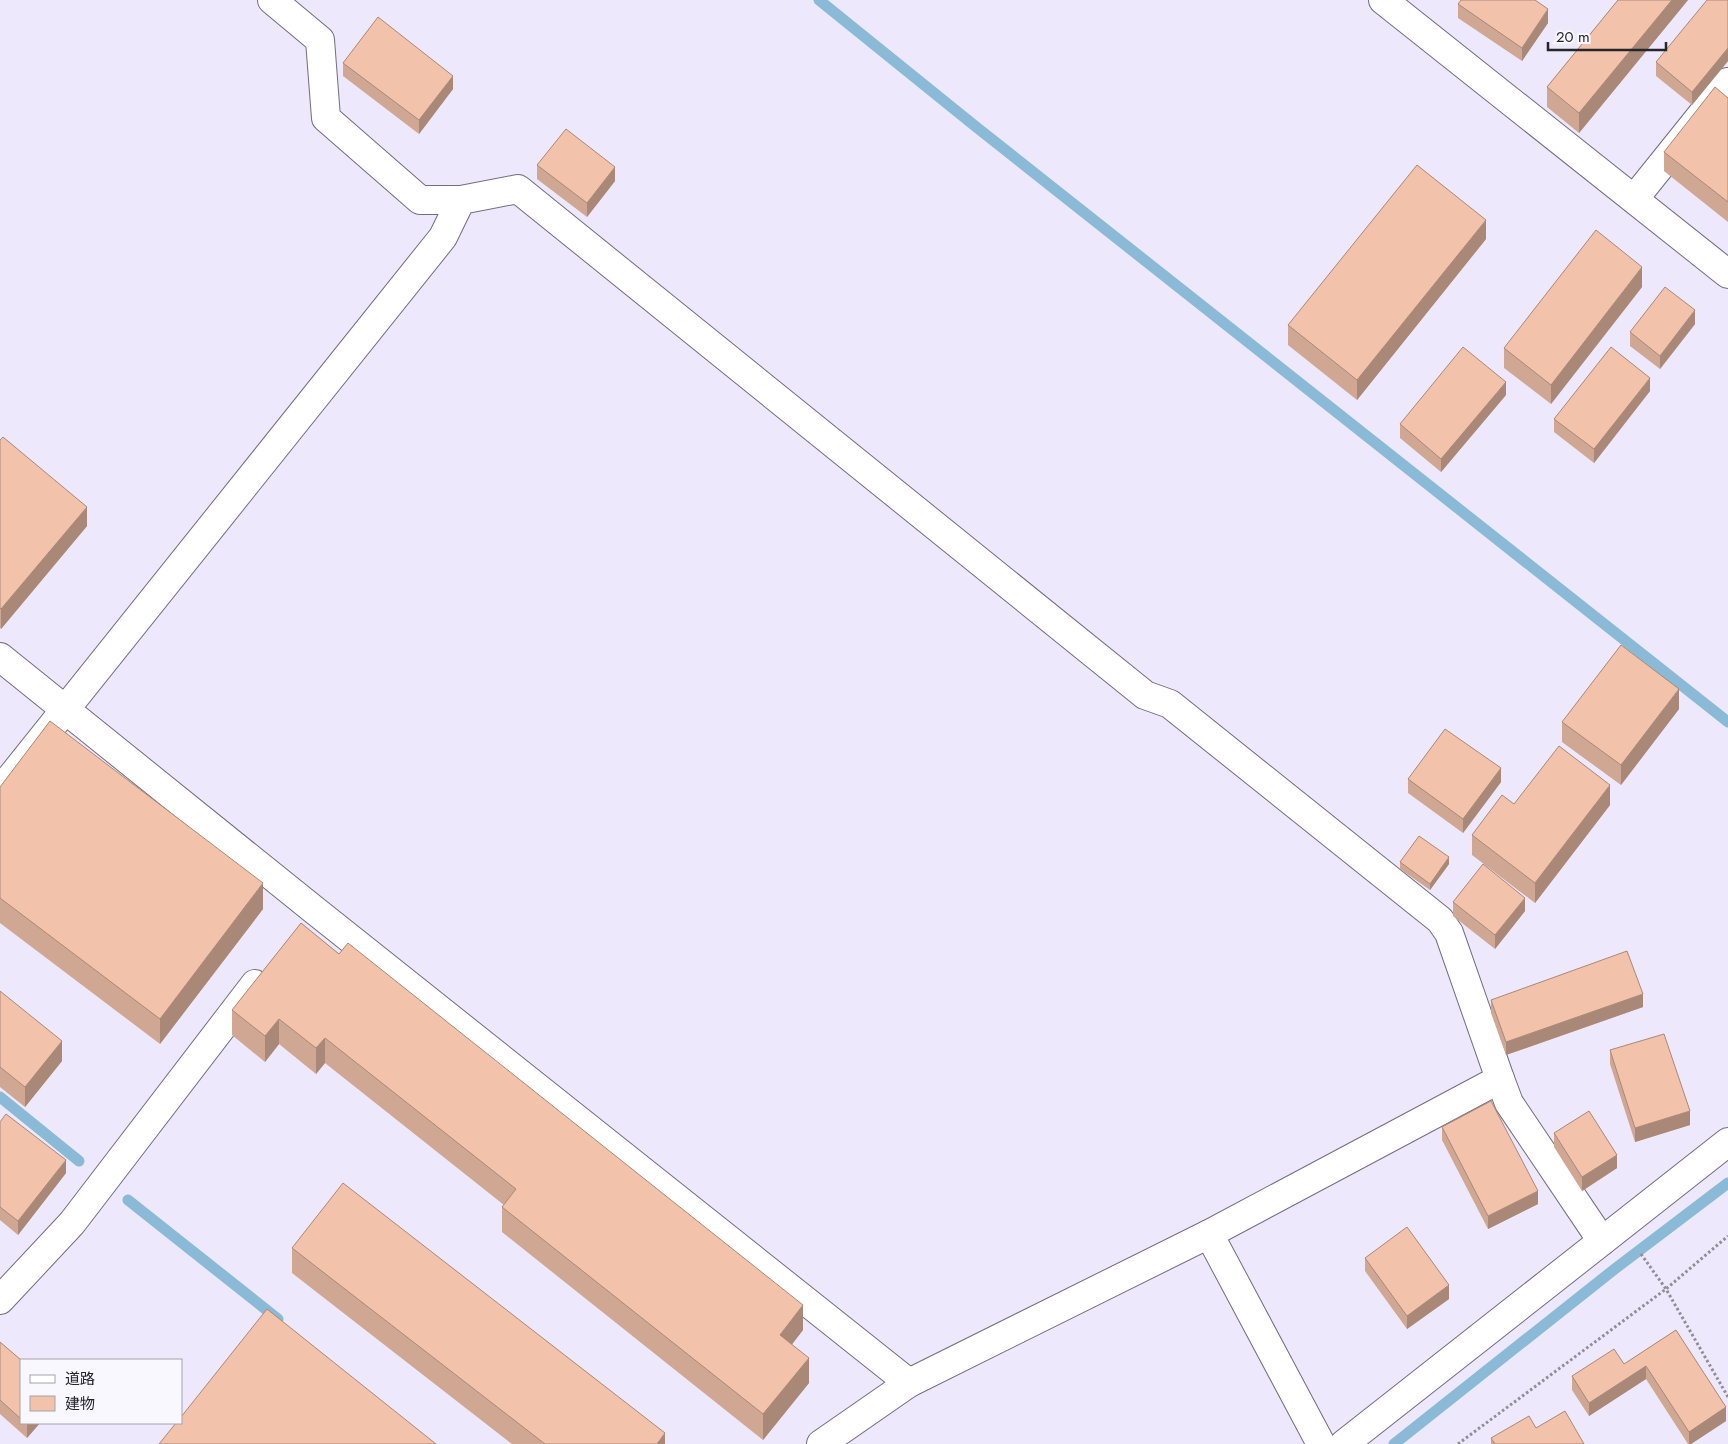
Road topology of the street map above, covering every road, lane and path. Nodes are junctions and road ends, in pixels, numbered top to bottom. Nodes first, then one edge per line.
1 (272, 0) edge
2 (1383, 0) edge
3 (1728, 82) edge
4 (1634, 199) junction
5 (461, 200) junction
6 (1728, 274) edge
7 (0, 657) edge
8 (65, 709) junction
9 (0, 790) edge
10 (270, 964) edge
11 (1500, 1079) junction
12 (1728, 1142) edge
13 (1209, 1234) junction
14 (1611, 1235) junction
15 (1728, 1236) edge
16 (1666, 1289) junction
17 (0, 1300) edge
18 (909, 1383) junction
19 (1728, 1397) edge
20 (821, 1444) edge
21 (1321, 1444) edge
22 (1344, 1444) edge
23 (1458, 1444) edge

1 - 5 street
2 - 4 street
3 - 4 street
4 - 6 street
5 - 8 street
5 - 11 street
7 - 8 street
8 - 9 street
8 - 18 street
10 - 17 street
11 - 13 street
11 - 14 street
12 - 14 street
13 - 18 street
13 - 21 street
14 - 16 path
14 - 22 street
15 - 16 path
16 - 19 path
16 - 23 path
18 - 20 street

